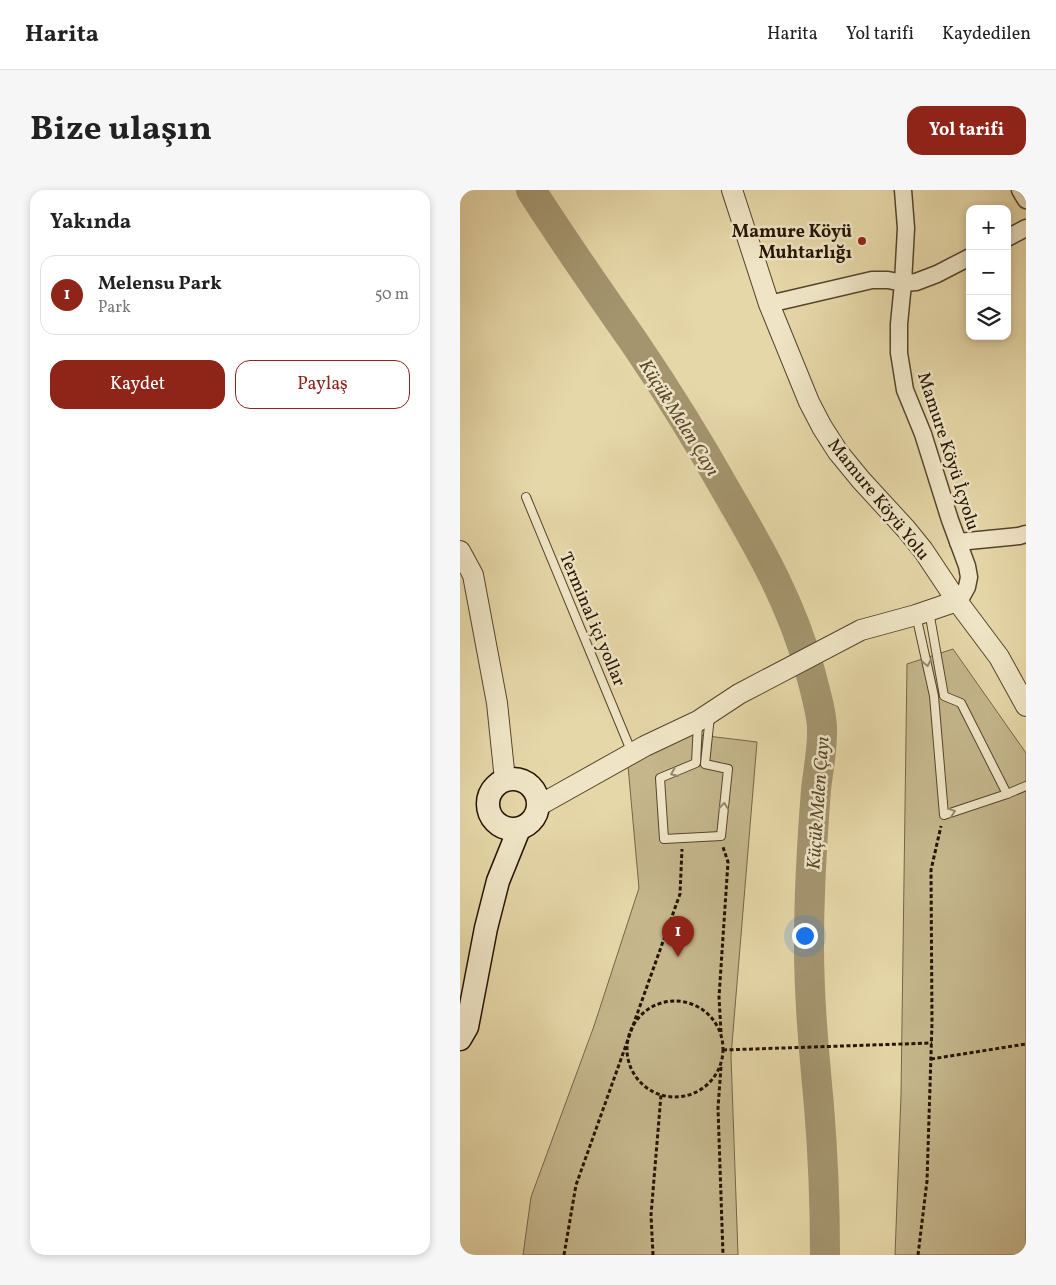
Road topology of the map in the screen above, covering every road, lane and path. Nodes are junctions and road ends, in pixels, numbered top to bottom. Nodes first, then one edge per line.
1 (732, 190) edge
2 (904, 190) edge
3 (1020, 190) edge
4 (1026, 200) edge
5 (1026, 228) edge
6 (1011, 236) edge
7 (966, 259) edge
8 (903, 283) junction
9 (769, 304) junction
10 (526, 497) dead end
11 (1026, 534) edge
12 (958, 542) junction
13 (460, 551) edge
14 (957, 601) junction
15 (923, 613) junction
16 (1026, 706) edge
17 (704, 717) junction
18 (632, 753) junction
19 (505, 780) junction
20 (1026, 786) edge
21 (1007, 794) junction
22 (538, 806) junction
23 (944, 815) junction
24 (495, 822) junction
25 (519, 829) junction
26 (720, 836) junction
27 (682, 838) junction
28 (498, 881) junction
29 (721, 1035) junction
30 (628, 1038) junction
31 (460, 1039) edge
32 (932, 1043) junction
33 (1026, 1044) edge
34 (723, 1050) junction
35 (931, 1059) junction
36 (721, 1064) junction
37 (661, 1095) junction
38 (564, 1255) edge
39 (653, 1255) edge
40 (723, 1255) edge
41 (918, 1255) edge

1 - 9 street, Mamure Köyü Yolu
2 - 8 street, Mamure Köyü İçyolu
3 - 4 street
5 - 6 street
7 - 8 street
8 - 9 street
8 - 12 street, Mamure Köyü İçyolu
9 - 14 street, Mamure Köyü Yolu
10 - 18 lane, Terminal içi yollar
11 - 12 street
12 - 14 street, Mamure Köyü İçyolu
13 - 19 street
14 - 15 street
14 - 16 street, Mamure Köyü Yolu
15 - 17 street
15 - 21 lane
15 -> 23 lane
17 - 18 street
26 -> 17 lane
17 -> 27 lane
18 - 22 street
19 - 22 main road
19 - 24 main road
20 - 21 lane
23 -> 21 lane
22 - 25 main road
23 - 32 path
24 - 25 main road
24 - 28 main road
25 - 28 main road
26 - 27 lane
26 - 29 path
27 - 30 path
28 - 31 main road
29 - 30 path
29 - 34 path
30 - 37 path
30 - 38 path
32 - 34 path
32 - 35 path
33 - 35 path
34 - 36 path
35 - 41 path
36 - 37 path
36 - 40 path
37 - 39 path

